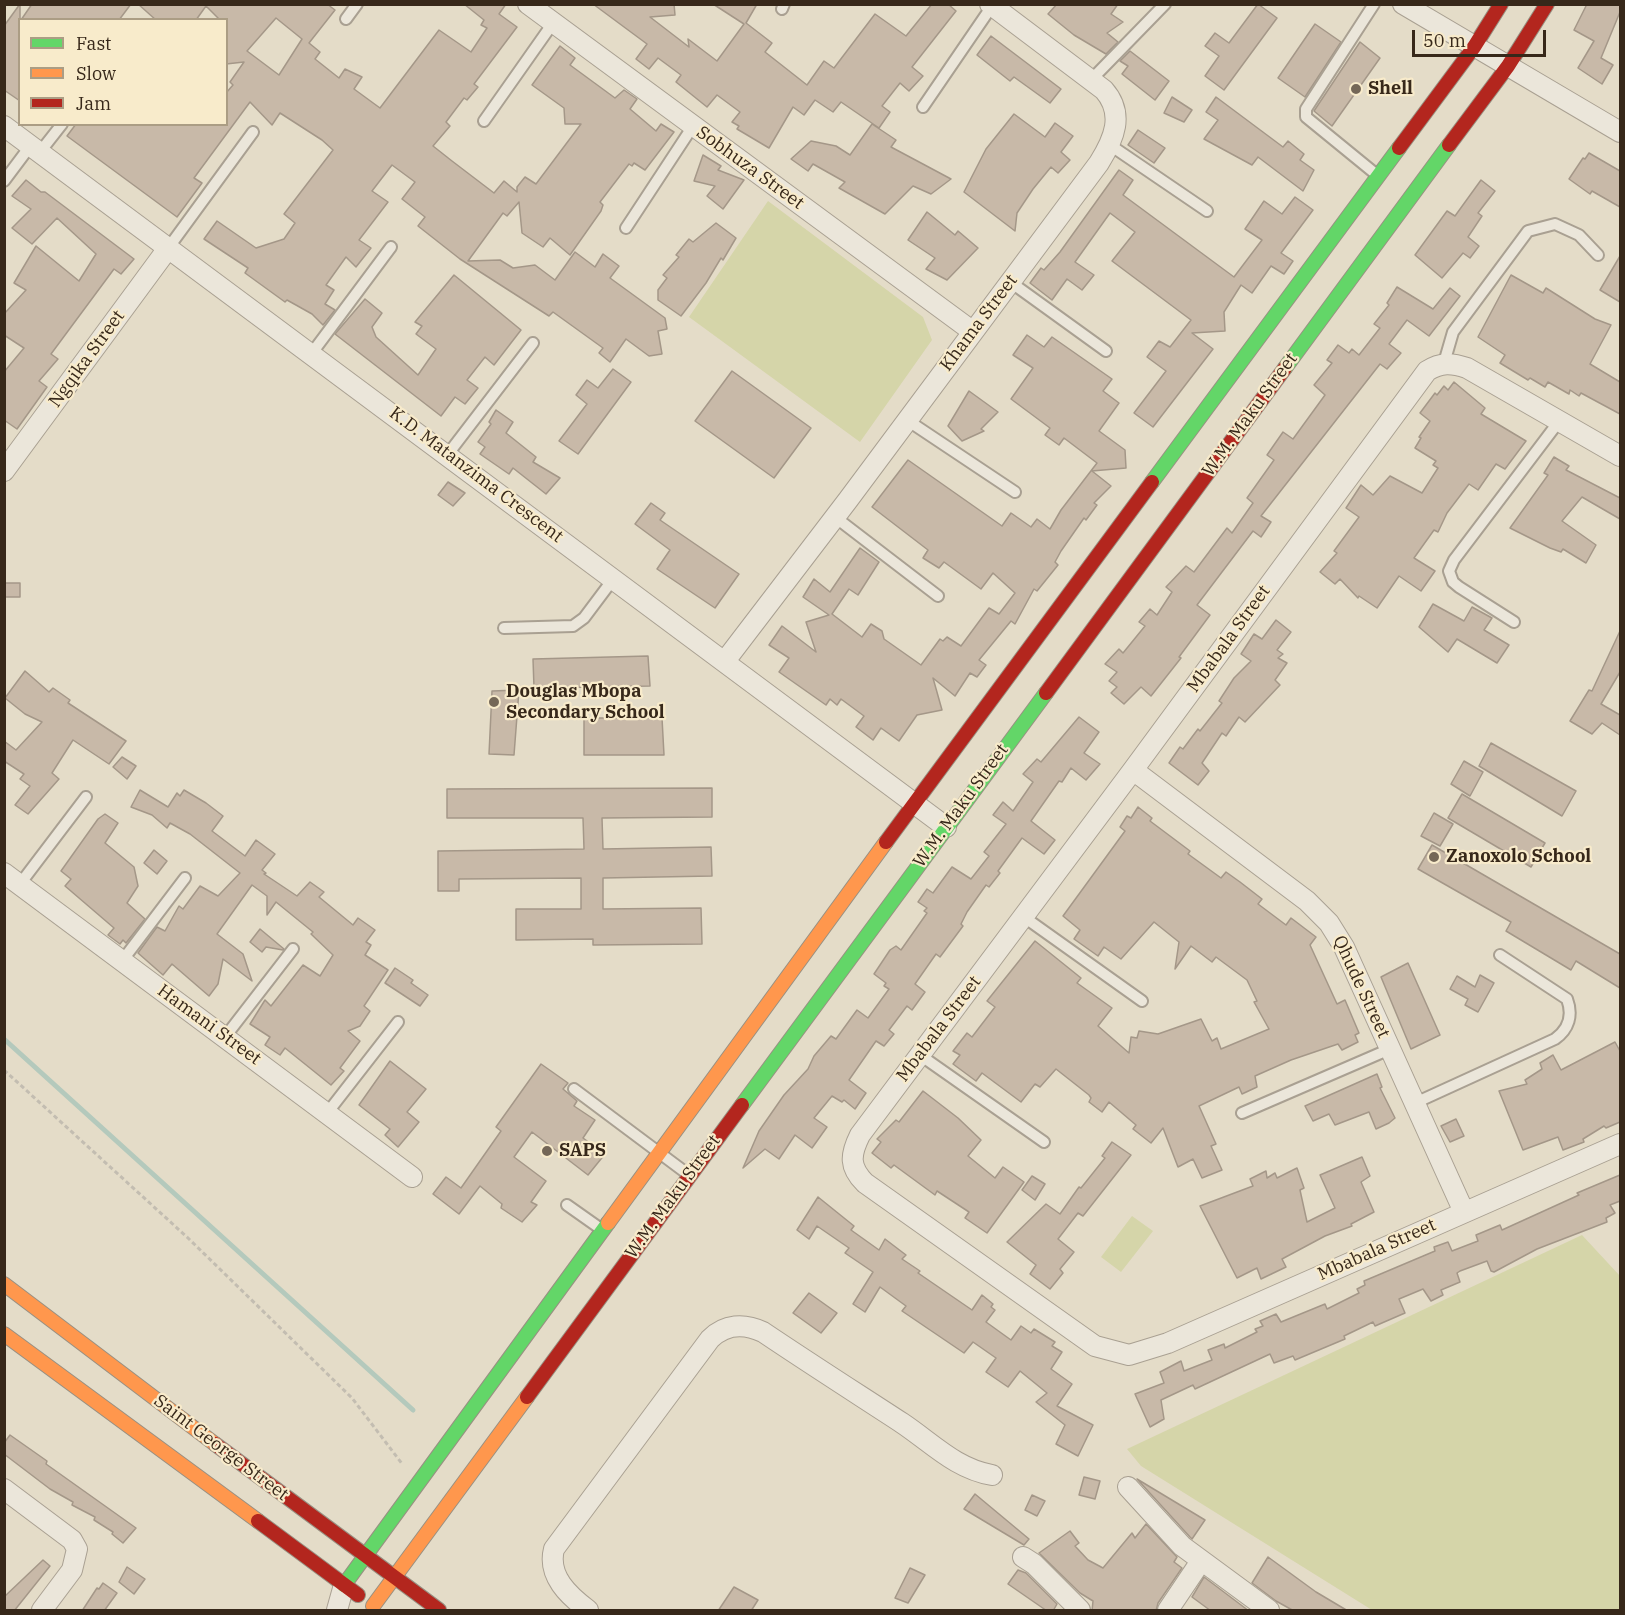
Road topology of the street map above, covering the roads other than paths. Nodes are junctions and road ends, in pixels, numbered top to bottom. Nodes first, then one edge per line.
1 (357, 4) edge
2 (528, 4) edge
3 (1166, 4) edge
4 (1374, 4) edge
5 (1403, 4) edge
6 (1501, 4) edge
7 (1547, 4) edge
8 (991, 5) edge
9 (346, 20) dead end
10 (553, 23) junction
11 (1474, 47) junction
12 (1508, 66) junction
13 (1091, 80) junction
14 (923, 107) dead end
15 (484, 121) dead end
16 (4, 126) edge
17 (60, 126) edge
18 (693, 126) junction
19 (254, 132) dead end
20 (1620, 132) edge
21 (1110, 145) junction
22 (35, 148) junction
23 (1378, 176) junction
24 (4, 181) edge
25 (1207, 212) dead end
26 (626, 228) dead end
27 (168, 247) junction
28 (391, 247) dead end
29 (1598, 255) dead end
30 (1009, 281) junction
31 (972, 331) junction
32 (533, 343) dead end
33 (1106, 351) dead end
34 (312, 353) junction
35 (1444, 363) junction
36 (907, 420) junction
37 (1560, 420) junction
38 (448, 454) junction
39 (1620, 455) edge
40 (4, 471) edge
41 (1015, 492) dead end
42 (835, 517) junction
43 (614, 578) junction
44 (938, 596) dead end
45 (1514, 622) dead end
46 (504, 628) dead end
47 (725, 661) junction
48 (1133, 770) junction
49 (86, 798) dead end
50 (914, 803) junction
51 (946, 827) junction
52 (12, 878) edge
53 (185, 878) dead end
54 (1024, 917) junction
55 (293, 949) dead end
56 (1500, 955) dead end
57 (122, 961) junction
58 (1142, 1001) dead end
59 (398, 1022) dead end
60 (225, 1037) junction
61 (1390, 1049) junction
62 (920, 1055) junction
63 (574, 1089) dead end
64 (1414, 1103) junction
65 (328, 1112) junction
66 (1242, 1113) dead end
67 (1044, 1142) dead end
68 (1620, 1144) edge
69 (660, 1154) junction
70 (689, 1175) junction
71 (412, 1177) dead end
72 (567, 1204) dead end
73 (1464, 1212) junction
74 (603, 1231) junction
75 (4, 1284) edge
76 (4, 1334) edge
77 (992, 1475) dead end
78 (1128, 1487) dead end
79 (4, 1489) edge
80 (365, 1557) junction
81 (1023, 1557) dead end
82 (1201, 1561) junction
83 (393, 1577) junction
84 (344, 1585) junction
85 (373, 1609) edge
86 (42, 1611) edge
87 (338, 1611) edge
88 (439, 1611) edge
89 (588, 1611) edge
90 (1080, 1611) edge
91 (1168, 1611) edge
92 (1269, 1611) edge

1 - 9 lane
2 - 10 street, Sobhuza Street
3 - 13 lane
4 - 23 lane
5 - 11 street
6 - 11 street, W.M. Maku Street
7 - 12 street, W.M. Maku Street
8 - 13 street, Khama Street
8 - 14 lane
10 - 15 lane
10 - 18 street, Sobhuza Street
11 - 12 street
11 - 23 street, W.M. Maku Street
12 - 20 street
12 - 51 street, W.M. Maku Street
13 - 21 street, Khama Street
16 - 22 street, K.D. Matanzima Crescent
17 - 22 lane
18 - 26 lane
18 - 31 street, Sobhuza Street
19 - 27 lane
21 - 25 lane
21 - 30 street, Khama Street
22 - 24 lane
22 - 27 street, K.D. Matanzima Crescent
23 - 50 street, W.M. Maku Street
27 - 34 street, K.D. Matanzima Crescent
27 - 40 street, Ngqika Street
28 - 34 lane
29 - 35 lane
30 - 31 street, Khama Street
30 - 33 lane
31 - 36 street, Khama Street
32 - 38 lane
34 - 38 street, K.D. Matanzima Crescent
35 - 37 street
35 - 48 street, Mbabala Street
36 - 41 lane
36 - 42 street, Khama Street
37 - 39 street
37 - 45 lane
38 - 43 street, K.D. Matanzima Crescent
42 - 44 lane
42 - 47 street, Khama Street
43 - 46 lane
43 - 47 street, K.D. Matanzima Crescent
47 - 50 street, K.D. Matanzima Crescent
48 - 54 street, Mbabala Street
48 - 61 street, Qhude Street
49 - 52 lane
50 - 51 street, K.D. Matanzima Crescent
50 - 69 street, W.M. Maku Street
51 - 70 street, W.M. Maku Street
52 - 57 street, Hamani Street
53 - 57 lane
54 - 58 lane
54 - 62 street, Mbabala Street
55 - 60 lane
56 - 64 lane
57 - 60 street, Hamani Street
59 - 65 lane
60 - 65 street, Hamani Street
61 - 64 street, Qhude Street
61 - 66 lane
62 - 67 lane
62 - 73 street, Mbabala Street
63 - 69 lane
64 - 73 street, Qhude Street
65 - 71 street, Hamani Street
68 - 73 street, Mbabala Street
69 - 70 lane
69 - 74 street, W.M. Maku Street
70 - 83 street, W.M. Maku Street
72 - 74 lane
74 - 80 street, W.M. Maku Street
75 - 80 street, Saint George Street
76 - 84 street, Saint George Street
77 - 89 street
78 - 82 street
79 - 86 street
80 - 83 street, Saint George Street
80 - 84 street, W.M. Maku Street
81 - 90 street
82 - 91 street
82 - 92 street
83 - 85 street, W.M. Maku Street
83 - 88 street, Saint George Street
84 - 85 street, Saint George Street
84 - 87 street

